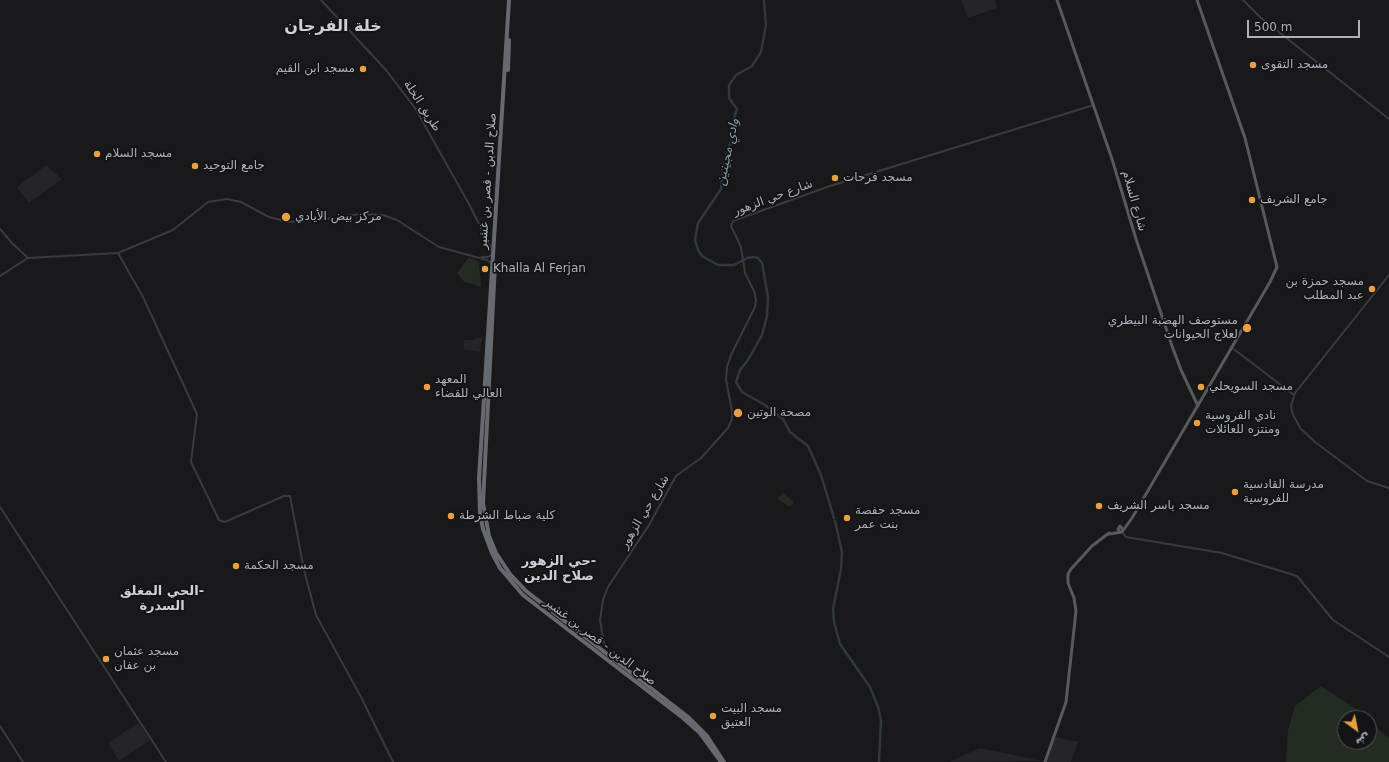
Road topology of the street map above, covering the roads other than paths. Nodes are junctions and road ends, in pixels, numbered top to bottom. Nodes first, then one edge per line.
1 (321, 0) edge
2 (510, 0) edge
3 (1057, 0) edge
4 (1197, 0) edge
5 (1243, 0) edge
6 (1094, 105) junction
7 (1389, 119) edge
8 (0, 229) edge
9 (494, 236) junction
10 (487, 238) junction
11 (118, 252) junction
12 (494, 253) junction
13 (477, 257) junction
14 (28, 258) junction
15 (492, 265) junction
16 (1389, 275) edge
17 (0, 276) edge
18 (1231, 347) junction
19 (486, 383) junction
20 (1294, 395) junction
21 (1198, 406) junction
22 (1389, 488) edge
23 (0, 507) edge
24 (1121, 530) junction
25 (1063, 578) dead end
26 (1067, 579) junction
27 (604, 644) dead end
28 (1389, 657) edge
29 (658, 696) junction
30 (0, 726) edge
31 (23, 762) edge
32 (166, 762) edge
33 (393, 762) edge
34 (721, 762) edge
35 (724, 762) edge
36 (1045, 762) edge

1 - 10 street, طريق الخلة
2 - 9 highway, صلاح الدين - قصر بن غشير
2 - 19 highway
3 - 6 main road, شارع السلام
4 - 18 main road
5 - 7 street
6 - 21 main road, شارع السلام
6 - 27 street, شارع حي الزهور
8 - 14 street
9 - 10 street
9 - 12 highway, صلاح الدين - قصر بن غشير
10 - 12 street, طريق الخلة
11 - 13 street
11 - 14 street
11 - 33 street
12 - 13 street
12 - 15 highway, صلاح الدين - قصر بن غشير
13 - 15 street
14 - 17 street
15 - 19 highway, صلاح الدين - قصر بن غشير
16 - 20 street
18 - 20 street
18 - 21 main road
19 - 29 highway, صلاح الدين - قصر بن غشير
20 - 22 street
21 - 24 main road
23 - 32 street
24 - 26 main road
24 - 28 street
25 - 26 main road
26 - 36 main road
29 - 34 highway, صلاح الدين - قصر بن غشير
29 - 35 highway
30 - 31 street

